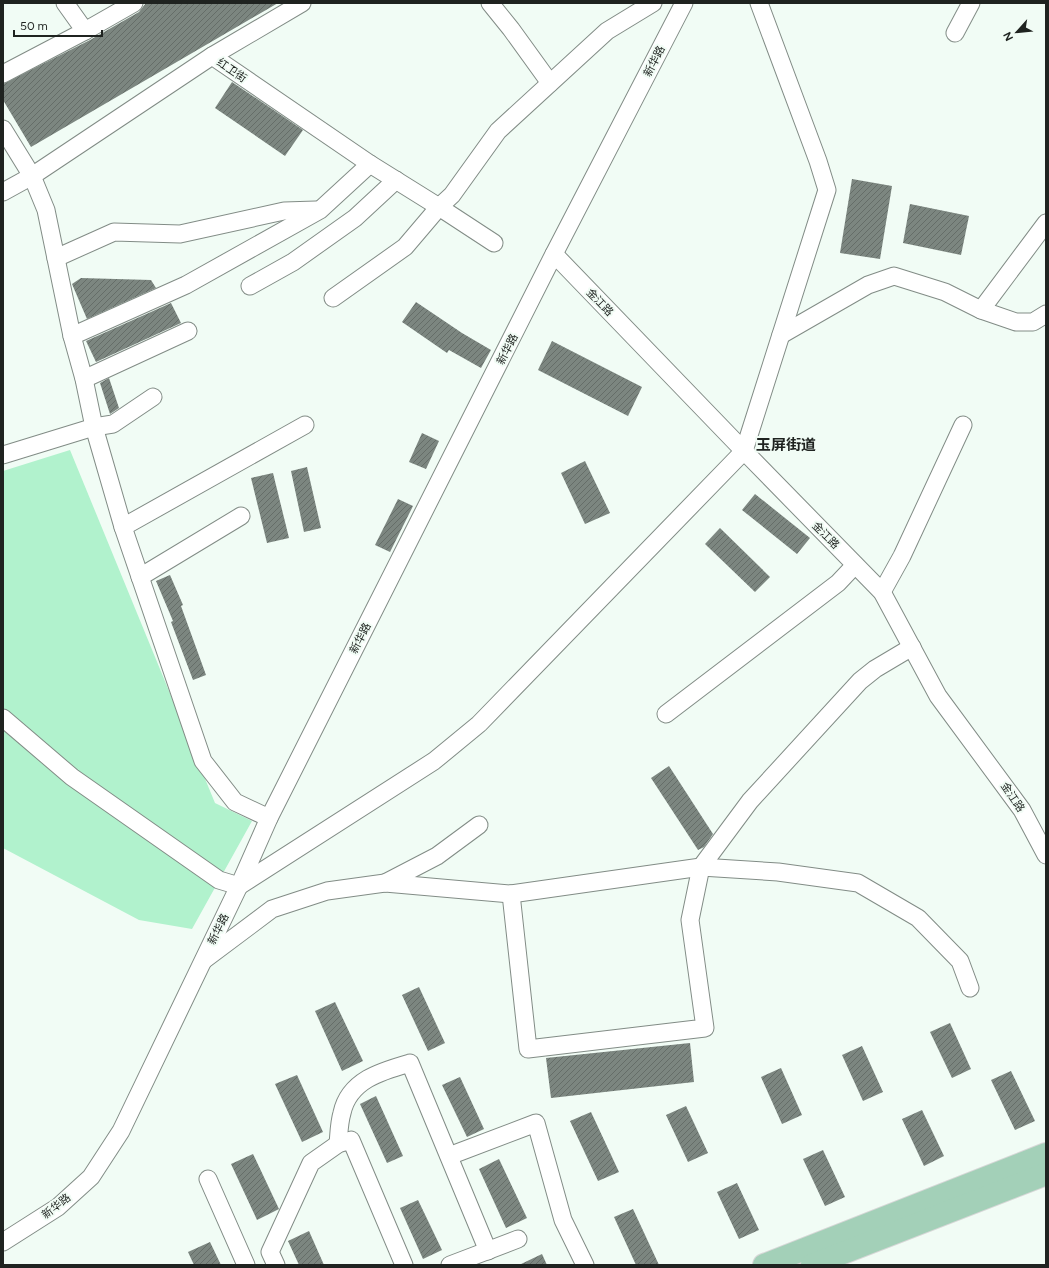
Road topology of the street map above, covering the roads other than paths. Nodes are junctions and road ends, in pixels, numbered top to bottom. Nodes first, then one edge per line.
1 (66, 3) edge
2 (134, 3) edge
3 (302, 3) edge
4 (490, 3) edge
5 (653, 3) edge
6 (684, 3) edge
7 (759, 3) edge
8 (972, 3) edge
9 (85, 31) junction
10 (955, 32) dead end
11 (212, 56) junction
12 (3, 74) edge
13 (550, 83) junction
14 (3, 129) edge
15 (370, 164) junction
16 (32, 176) junction
17 (396, 180) junction
18 (3, 192) edge
19 (439, 207) junction
20 (320, 210) junction
21 (1046, 223) edge
22 (494, 243) dead end
23 (554, 254) junction
24 (56, 258) junction
25 (250, 286) dead end
26 (333, 298) dead end
27 (981, 310) junction
28 (1046, 314) edge
29 (188, 331) dead end
30 (781, 335) junction
31 (72, 336) junction
32 (84, 379) junction
33 (153, 397) dead end
34 (962, 425) dead end
35 (306, 426) dead end
36 (94, 427) junction
37 (744, 451) junction
38 (3, 455) edge
39 (241, 516) dead end
40 (123, 527) junction
41 (856, 565) junction
42 (140, 577) junction
43 (882, 592) junction
44 (912, 647) junction
45 (666, 714) dead end
46 (3, 718) edge
47 (269, 818) junction
48 (479, 825) dead end
49 (1046, 855) edge
50 (701, 867) junction
51 (386, 883) junction
52 (239, 886) junction
53 (511, 894) junction
54 (202, 961) junction
55 (970, 988) dead end
56 (338, 1144) junction
57 (1046, 1154) edge
58 (449, 1156) junction
59 (1046, 1174) edge
60 (208, 1179) dead end
61 (518, 1239) dead end
62 (3, 1242) edge
63 (488, 1251) junction
64 (246, 1265) edge
65 (276, 1265) edge
66 (404, 1265) edge
67 (450, 1265) edge
68 (585, 1265) edge
69 (764, 1265) edge
70 (812, 1265) edge

1 - 9 street
2 - 9 street
3 - 11 street
4 - 13 street
5 - 13 street
6 - 23 street, 新华路
7 - 30 street
8 - 10 street
9 - 12 street
11 - 15 street, 红卫街
11 - 16 street, 红卫街
13 - 19 street
14 - 16 street
15 - 17 street, 红卫街
15 - 20 street
16 - 18 street, 红卫街
16 - 24 street
17 - 19 street, 红卫街
17 - 25 street
19 - 22 street, 红卫街
19 - 26 street
20 - 24 street
20 - 31 street
21 - 27 street
23 - 37 street, 金江路
23 - 47 street, 新华路
24 - 31 street
27 - 28 street
27 - 30 street
29 - 32 street
30 - 37 street
31 - 32 street
32 - 36 street
33 - 36 street
34 - 43 street
35 - 40 street
36 - 38 street
36 - 40 street
37 - 41 street, 金江路
37 - 52 street
39 - 42 street
40 - 42 street
41 - 43 street, 金江路
41 - 45 street
42 - 47 street
43 - 44 street, 金江路
44 - 49 street, 金江路
44 - 50 street
46 - 52 street
47 - 52 street, 新华路
48 - 51 street
50 - 53 street
50 - 53 street
50 - 55 street
51 - 53 street
51 - 54 street
52 - 54 street, 新华路
54 - 62 street, 新华路
56 - 58 street
56 - 65 street
56 - 66 street
57 - 69 main road
58 - 63 street
58 - 68 street
59 - 70 main road
60 - 64 street
61 - 63 street
63 - 67 street

